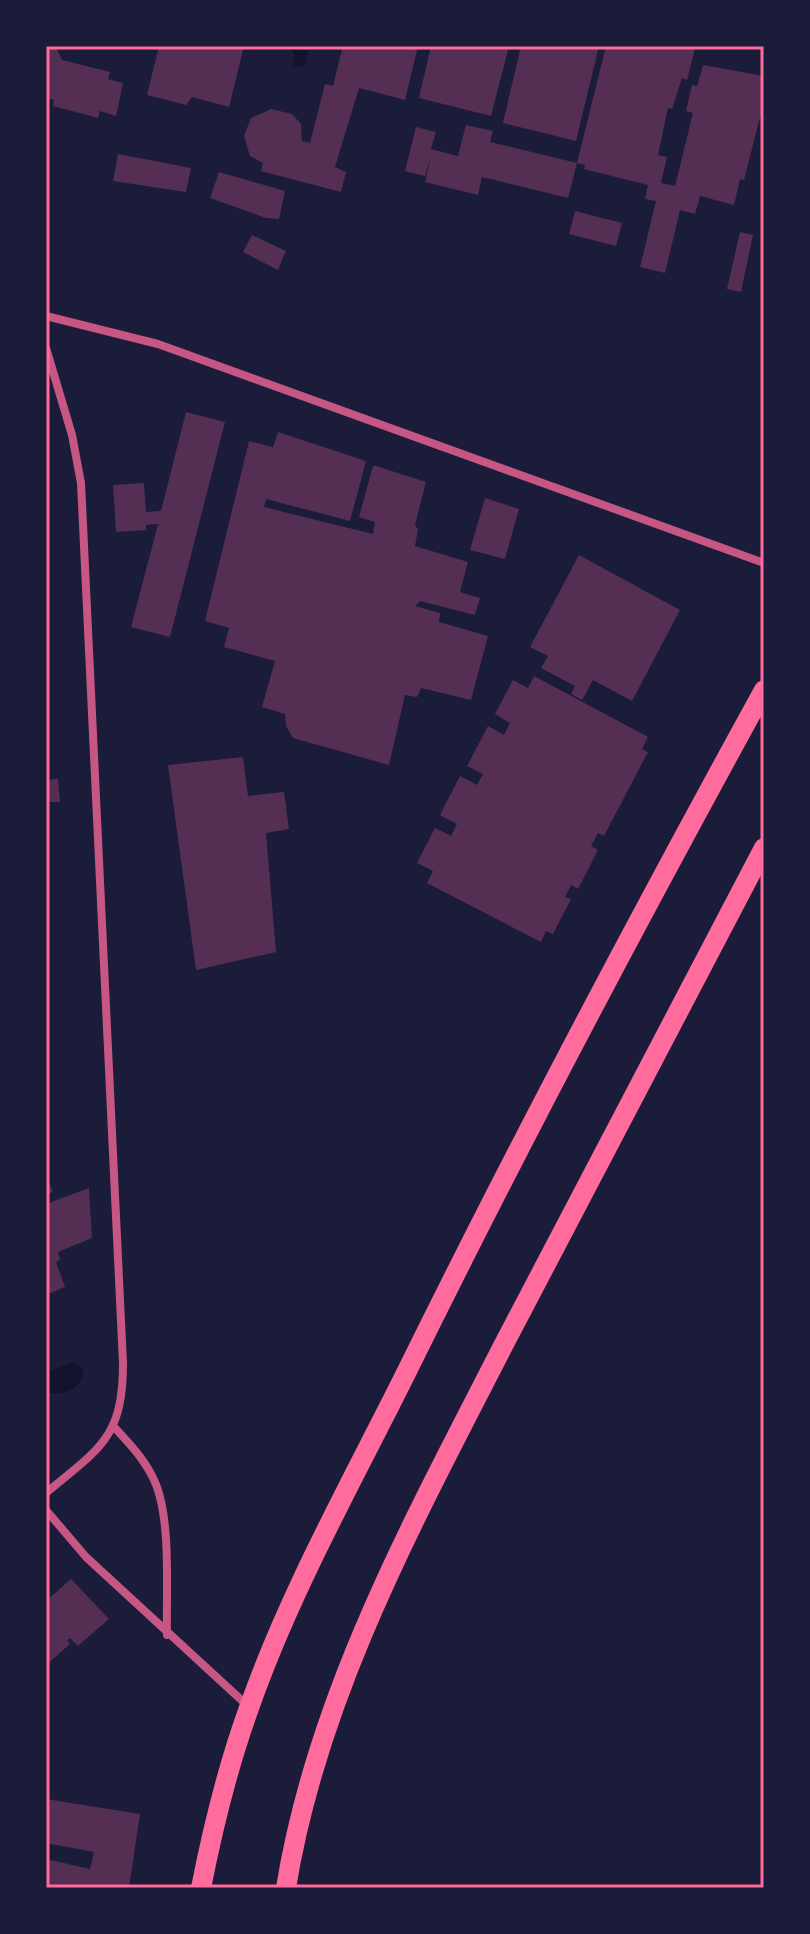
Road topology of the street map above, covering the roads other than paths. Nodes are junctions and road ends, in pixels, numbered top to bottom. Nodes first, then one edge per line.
1 (46, 316) edge
2 (46, 348) edge
3 (46, 372) edge
4 (56, 378) junction
5 (764, 563) edge
6 (764, 690) edge
7 (764, 848) edge
8 (114, 1427) junction
9 (46, 1493) edge
10 (46, 1510) edge
11 (167, 1635) junction
12 (249, 1708) junction
13 (201, 1888) edge
14 (286, 1888) edge

1 - 5 street
2 - 4 street
3 - 4 street
4 - 8 street
6 - 12 main road
7 - 14 main road
8 - 9 street
8 - 11 street
10 - 11 street
11 - 12 street
12 - 13 main road

